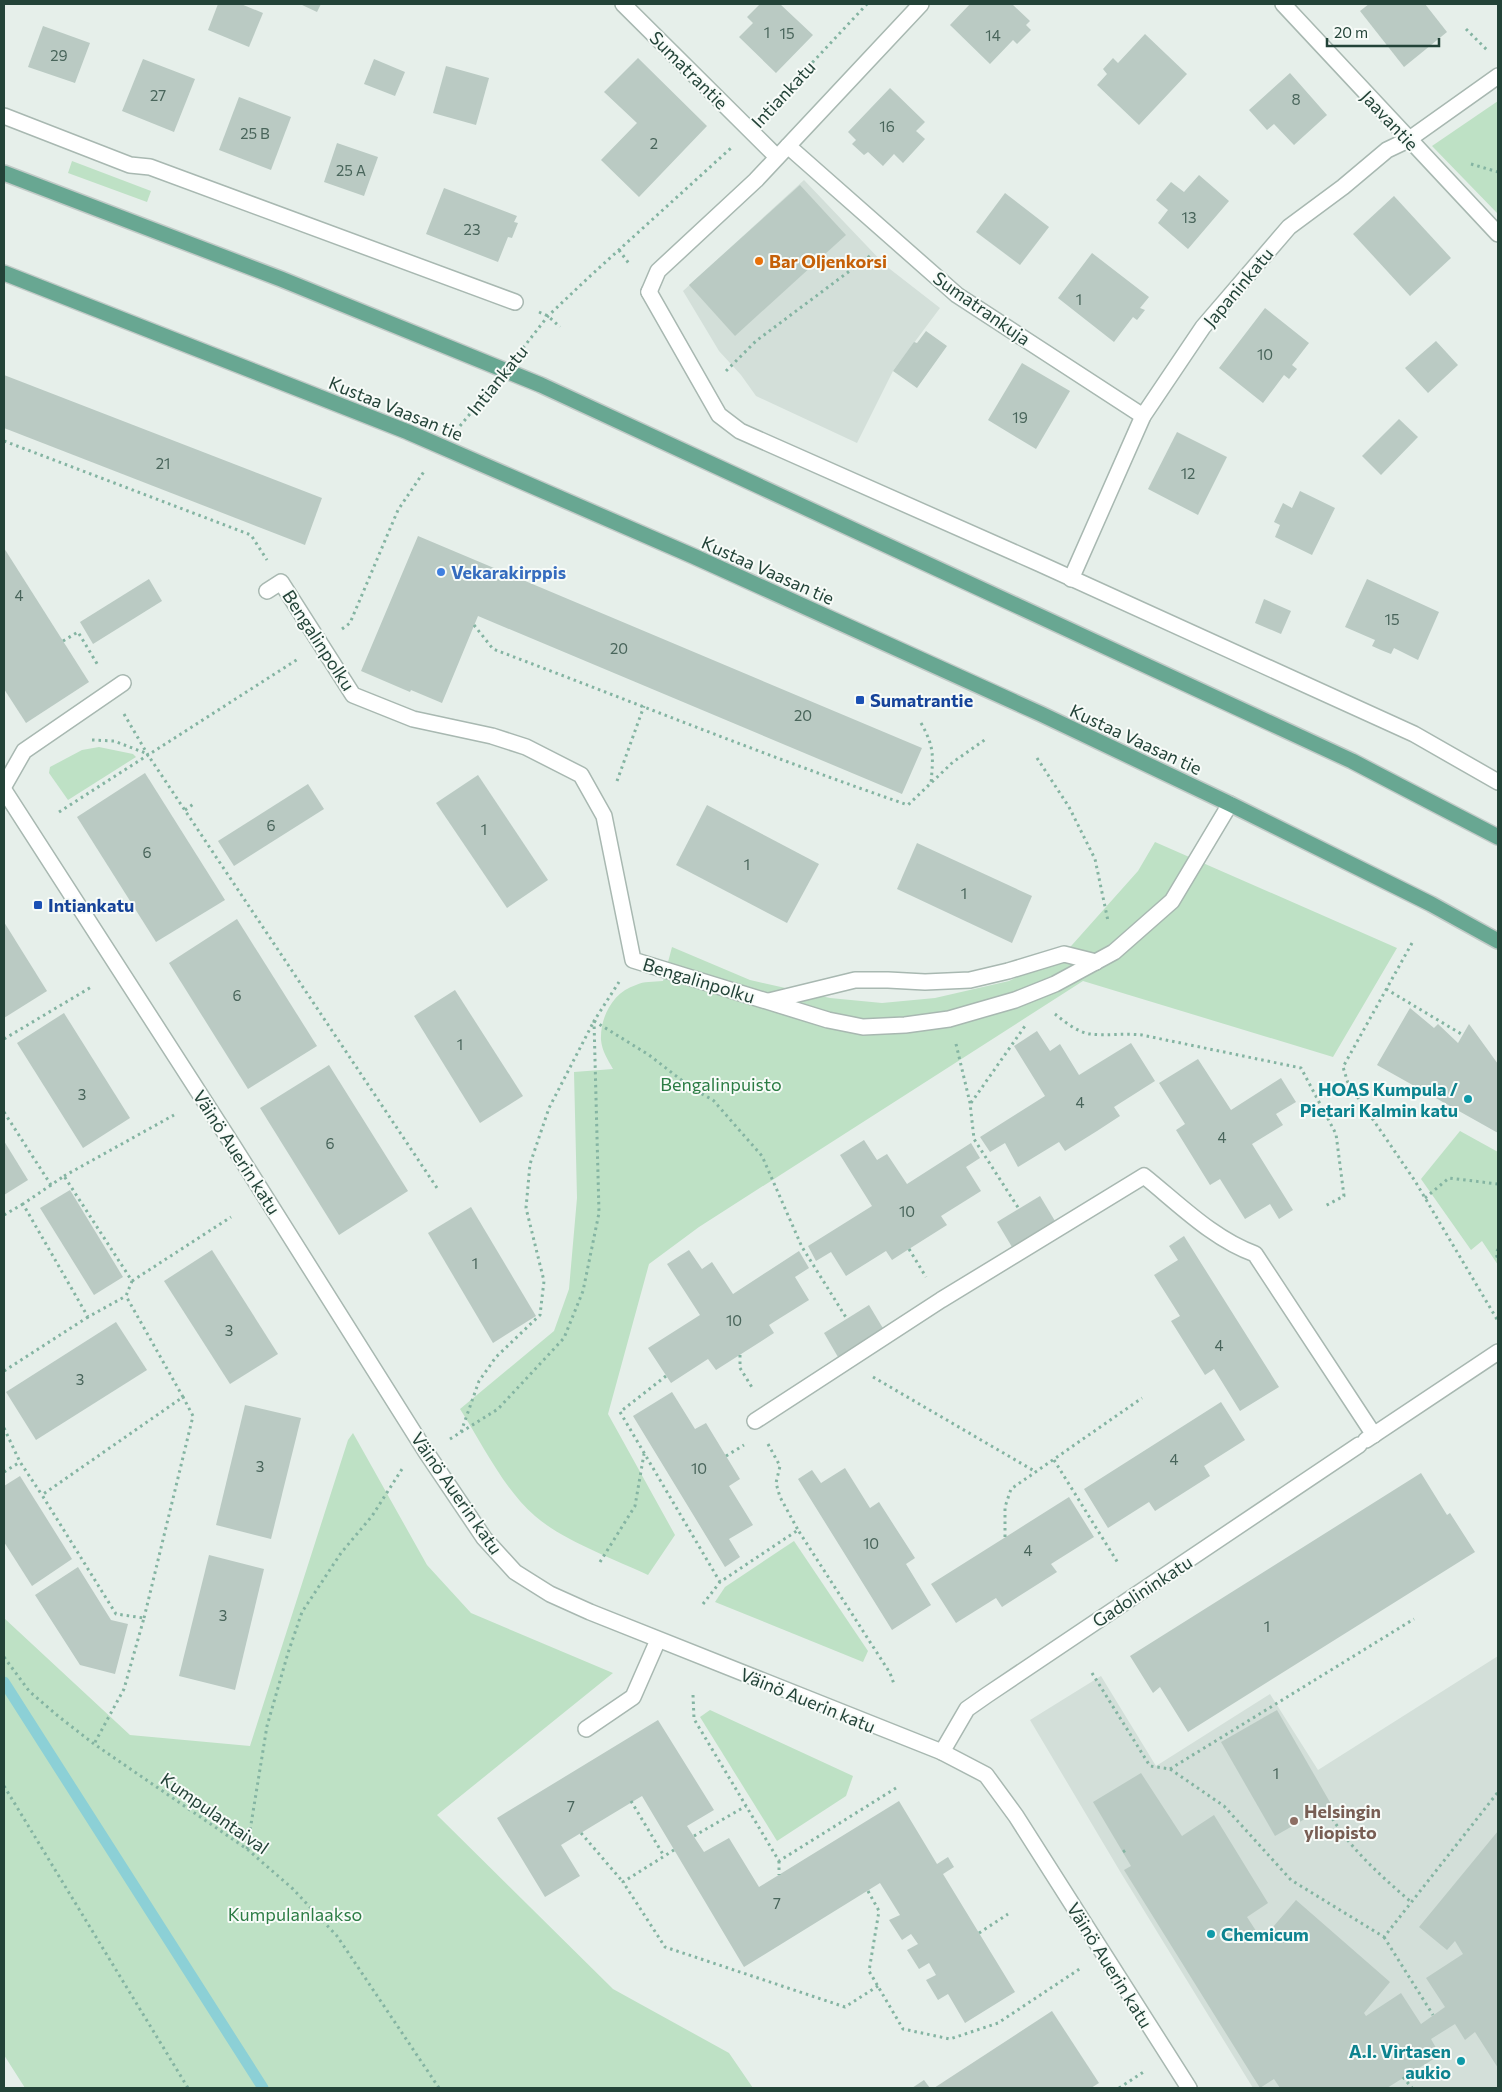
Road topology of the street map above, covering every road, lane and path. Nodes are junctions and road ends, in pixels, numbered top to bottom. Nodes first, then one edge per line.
1 (623, 4) edge
2 (866, 4) edge
3 (921, 4) edge
4 (1283, 4) edge
5 (1466, 29) dead end
6 (1489, 53) dead end
7 (1498, 76) edge
8 (4, 116) edge
9 (750, 130) junction
10 (1408, 140) junction
11 (788, 146) junction
12 (777, 157) junction
13 (4, 173) edge
14 (1498, 234) edge
15 (873, 254) dead end
16 (4, 273) edge
17 (516, 302) dead end
18 (548, 316) junction
19 (560, 327) dead end
20 (732, 365) dead end
21 (506, 370) junction
22 (1143, 416) junction
23 (4, 441) edge
24 (443, 447) junction
25 (1071, 578) junction
26 (281, 582) junction
27 (267, 591) dead end
28 (474, 625) dead end
29 (63, 641) dead end
30 (321, 644) junction
31 (118, 686) junction
32 (644, 706) junction
33 (921, 723) dead end
34 (986, 739) dead end
35 (87, 740) dead end
36 (148, 755) junction
37 (1037, 758) dead end
38 (1498, 782) edge
39 (931, 784) junction
40 (4, 786) edge
41 (4, 790) edge
42 (195, 803) dead end
43 (1230, 804) junction
44 (185, 810) junction
45 (59, 812) dead end
46 (604, 816) junction
47 (1498, 837) edge
48 (1498, 941) edge
49 (1412, 943) dead end
50 (1114, 952) junction
51 (633, 960) junction
52 (1096, 962) junction
53 (1055, 984) junction
54 (93, 986) dead end
55 (1386, 989) junction
56 (768, 1002) junction
57 (949, 1019) junction
58 (594, 1021) junction
59 (1027, 1024) dead end
60 (1463, 1035) dead end
61 (4, 1039) edge
62 (970, 1103) junction
63 (4, 1112) edge
64 (174, 1115) dead end
65 (64, 1176) junction
66 (1498, 1184) edge
67 (51, 1185) junction
68 (439, 1191) dead end
69 (1425, 1198) junction
70 (23, 1204) junction
71 (1325, 1206) dead end
72 (1019, 1208) dead end
73 (4, 1215) edge
74 (231, 1217) dead end
75 (1498, 1249) edge
76 (1498, 1258) edge
77 (132, 1281) junction
78 (126, 1296) junction
79 (88, 1317) junction
80 (846, 1319) dead end
81 (1498, 1321) edge
82 (1498, 1352) edge
83 (740, 1355) dead end
84 (846, 1361) junction
85 (4, 1371) edge
86 (666, 1376) dead end
87 (183, 1397) junction
88 (1142, 1398) dead end
89 (768, 1412) junction
90 (755, 1421) joint
91 (4, 1428) edge
92 (1374, 1435) junction
93 (644, 1453) junction
94 (1054, 1460) junction
95 (20, 1462) junction
96 (4, 1472) edge
97 (1036, 1472) junction
98 (392, 1482) dead end
99 (42, 1495) junction
100 (798, 1530) junction
101 (1005, 1537) dead end
102 (600, 1562) dead end
103 (1118, 1563) dead end
104 (720, 1582) junction
105 (703, 1604) dead end
106 (144, 1618) junction
107 (1414, 1619) dead end
108 (658, 1640) junction
109 (4, 1657) edge
110 (1092, 1673) dead end
111 (894, 1684) dead end
112 (693, 1695) dead end
113 (586, 1729) dead end
114 (94, 1744) junction
115 (942, 1752) junction
116 (1170, 1769) junction
117 (4, 1786) edge
118 (896, 1788) dead end
119 (1498, 1792) edge
120 (631, 1802) dead end
121 (746, 1806) junction
122 (1329, 1813) dead end
123 (581, 1833) dead end
124 (694, 1836) dead end
125 (248, 1848) junction
126 (674, 1850) dead end
127 (664, 1856) junction
128 (779, 1861) junction
129 (779, 1875) dead end
130 (623, 1882) junction
131 (868, 1891) dead end
132 (1411, 1902) junction
133 (1008, 1914) dead end
134 (979, 1933) dead end
135 (1384, 1937) junction
136 (1102, 1952) junction
137 (878, 1986) junction
138 (1433, 2015) dead end
139 (1167, 2056) junction
140 (1403, 2077) dead end
141 (188, 2088) edge
142 (439, 2088) edge
143 (1119, 2088) edge
144 (1189, 2088) edge
145 (1412, 2088) edge

1 - 9 street, Sumatrantie
2 - 9 path, Intiankatu
3 - 11 street
4 - 10 street, Jaavantie
5 - 6 path
7 - 10 street, Japaninkatu
8 - 17 street
9 - 12 street, Sumatrantie
9 - 18 path, Intiankatu
10 - 14 street, Jaavantie
10 - 22 street, Japaninkatu
11 - 12 street
11 - 22 street, Sumatrankuja
12 - 25 street
13 - 21 main road
15 - 20 path
16 - 24 main road, Kustaa Vaasan tie
18 - 19 path
18 - 21 path, Intiankatu
21 - 24 path, Intiankatu
21 - 47 main road
22 - 25 street, Japaninkatu
23 - 26 path
24 - 30 path, Intiankatu
24 - 43 main road, Kustaa Vaasan tie
25 - 38 street
26 - 27 street, Bengalinpolku
26 - 30 street, Bengalinpolku
28 - 32 path
29 - 31 path
30 - 36 path, Intiankatu
30 - 46 street, Bengalinpolku
31 - 36 path
31 - 40 street
32 - 39 path
32 - 46 path
33 - 39 path
34 - 39 path
35 - 36 path
36 - 44 path
36 - 45 path, Intiankatu
37 - 50 path
41 - 108 street, Väinö Auerin katu
42 - 44 path
43 - 48 main road, Kustaa Vaasan tie
43 - 50 street, Bengalinpolku
44 - 68 path
46 - 51 street, Bengalinpolku
49 - 55 path
50 - 52 street, Bengalinpolku
51 - 56 street, Bengalinpolku
51 - 58 path
52 - 53 street, Bengalinpolku
52 - 56 street
53 - 57 street, Bengalinpolku
53 - 71 path
54 - 61 path
55 - 60 path
55 - 69 path
56 - 57 street, Bengalinpolku
57 - 62 path
58 - 58 path
58 - 80 path
59 - 62 path
62 - 72 path
63 - 67 path
64 - 65 path
65 - 67 path
65 - 77 path
66 - 69 path
67 - 70 path
69 - 81 path
70 - 73 path
70 - 79 path
74 - 77 path
75 - 76 path
77 - 78 path
78 - 79 path
78 - 87 path
79 - 85 path
82 - 92 street, Gadolininkatu
83 - 89 path
84 - 89 street
84 - 92 street
84 - 97 path
86 - 93 path
87 - 99 path
87 - 106 path
88 - 94 path
89 - 90 street
90 - 100 path
91 - 95 path
92 - 115 street, Gadolininkatu
93 - 102 path
93 - 104 path
94 - 97 path
94 - 103 path
95 - 96 path
95 - 99 path
97 - 101 path
98 - 125 path
99 - 106 path
100 - 104 path
100 - 111 path
104 - 105 path
106 - 114 path
107 - 116 path
108 - 113 street
108 - 115 street, Väinö Auerin katu
109 - 114 path, Kumpulantaival
110 - 116 path
112 - 121 path
114 - 125 path, Kumpulantaival
115 - 136 street, Väinö Auerin katu
116 - 135 path
117 - 141 path
118 - 128 path
119 - 132 path
120 - 127 path
121 - 124 path
121 - 128 path
122 - 132 path
123 - 130 path
125 - 142 path, Kumpulantaival
126 - 127 path
127 - 130 path
128 - 129 path
130 - 137 path
131 - 137 path
132 - 135 path
133 - 134 path
135 - 138 path
136 - 137 path
136 - 139 street, Väinö Auerin katu
139 - 143 path
139 - 144 street, Väinö Auerin katu
140 - 145 path

